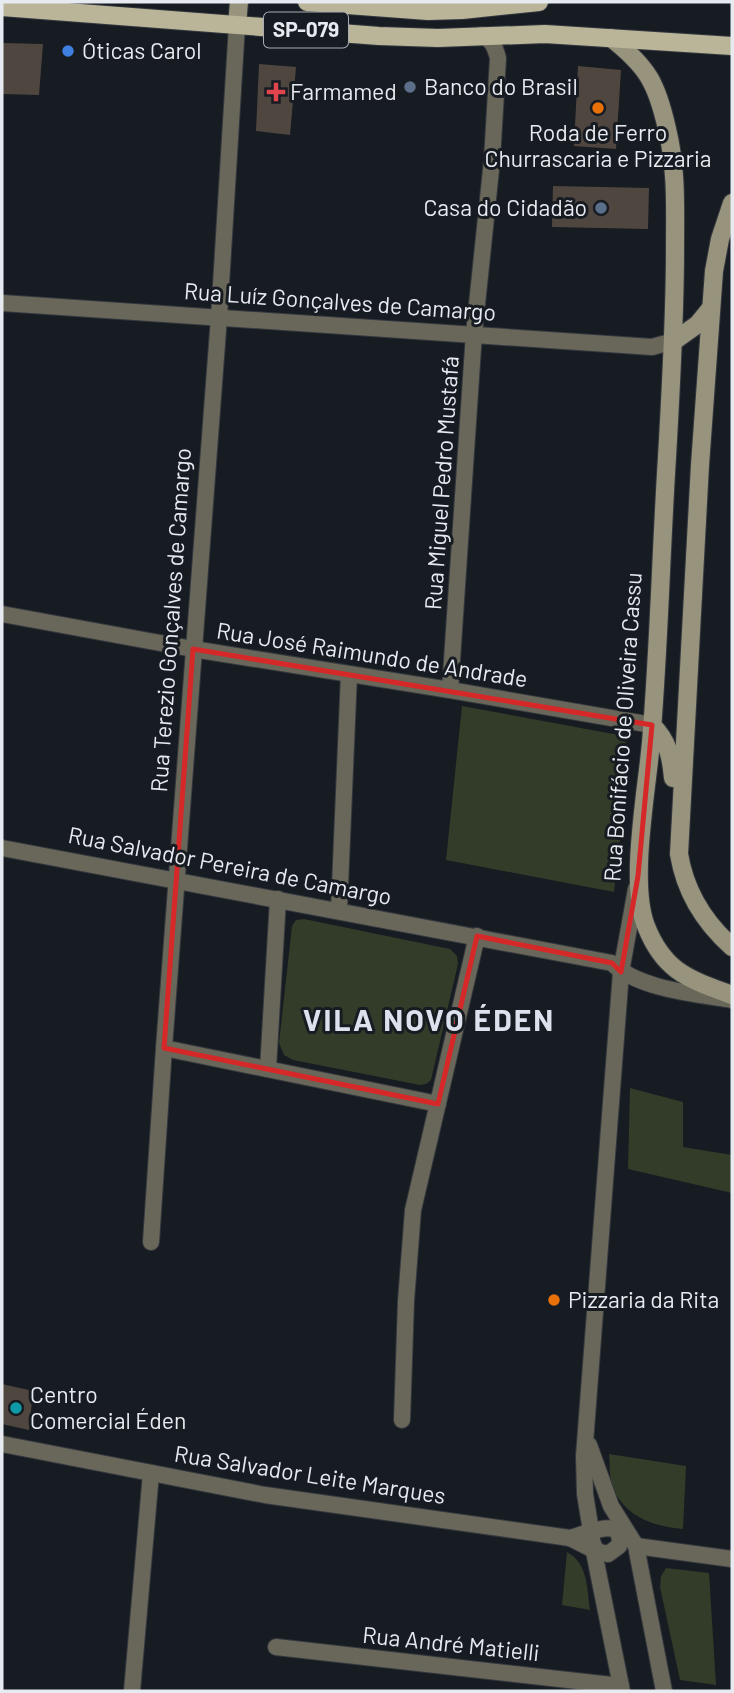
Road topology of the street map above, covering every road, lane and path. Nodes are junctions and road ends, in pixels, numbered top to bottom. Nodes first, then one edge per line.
1 (239, 2) edge
2 (307, 2) edge
3 (540, 2) edge
4 (2, 7) edge
5 (237, 25) junction
6 (481, 36) junction
7 (611, 38) junction
8 (732, 46) edge
9 (732, 203) edge
10 (2, 303) edge
11 (711, 308) junction
12 (219, 317) junction
13 (474, 333) junction
14 (674, 341) junction
15 (2, 614) edge
16 (193, 649) junction
17 (349, 674) junction
18 (450, 690) junction
19 (652, 725) junction
20 (680, 833) junction
21 (2, 848) edge
22 (638, 876) junction
23 (176, 879) junction
24 (278, 899) junction
25 (339, 910) junction
26 (477, 936) junction
27 (732, 947) edge
28 (621, 972) junction
29 (732, 998) edge
30 (164, 1048) junction
31 (268, 1069) junction
32 (438, 1104) junction
33 (151, 1242) dead end
34 (402, 1420) dead end
35 (586, 1438) junction
36 (2, 1444) edge
37 (150, 1473) junction
38 (615, 1530) junction
39 (597, 1543) junction
40 (636, 1546) junction
41 (732, 1559) edge
42 (276, 1647) dead end
43 (622, 1688) edge
44 (132, 1691) edge
45 (664, 1691) edge

1 - 5 main road, Rua Terezio Gonçalves de Camargo
2 - 3 main road, SP-079
4 - 5 main road, SP-079
5 - 6 main road, SP-079
5 - 12 street, Rua Terezio Gonçalves de Camargo
6 - 7 main road, SP-079
6 - 13 street, Rua Miguel Pedro Mustafá
7 - 8 main road, SP-079
7 - 14 main road, Rua Bonifácio de Oliveira Cassu
9 - 11 main road
10 - 12 street, Rua Luíz Gonçalves de Camargo
11 - 14 main road
11 - 20 main road
12 - 13 street, Rua Luíz Gonçalves de Camargo
12 - 16 street, Rua Terezio Gonçalves de Camargo
13 - 14 street, Rua Luíz Gonçalves de Camargo
13 - 18 street, Rua Miguel Pedro Mustafá
14 - 19 main road, Rua Bonifácio de Oliveira Cassu
15 - 16 street, Rua José Raimundo de Andrade
16 - 17 street, Rua José Raimundo de Andrade
16 - 23 street, Rua Terezio Gonçalves de Camargo
17 - 18 street, Rua José Raimundo de Andrade
17 - 25 street
18 - 19 street, Rua José Raimundo de Andrade
19 - 20 main road
19 - 22 main road, Rua Bonifácio de Oliveira Cassu
20 - 27 main road
21 - 23 street, Rua Salvador Pereira de Camargo
22 - 28 street, Rua Bonifácio de Oliveira Cassu
22 - 29 main road
23 - 24 street, Rua Salvador Pereira de Camargo
23 - 30 street, Rua Terezio Gonçalves de Camargo
24 - 25 street, Rua Salvador Pereira de Camargo
24 - 31 street
25 - 26 street, Rua Salvador Pereira de Camargo
26 - 28 street, Rua Salvador Pereira de Camargo
26 - 32 street
28 - 29 street, Rua Salvador Pereira de Camargo
28 - 35 street, Rua Bonifácio de Oliveira Cassu
30 - 31 street
30 - 33 street, Rua Terezio Gonçalves de Camargo
31 - 32 street
32 - 34 street
35 - 39 street, Rua Bonifácio de Oliveira Cassu
35 - 40 street, Rua Bonifácio de Oliveira Cassu
36 - 37 street, Rua Salvador Leite Marques
37 - 39 street, Rua Salvador Leite Marques
37 - 44 street
38 - 39 street
38 - 39 street
38 - 40 street, Rua Salvador Leite Marques
39 - 40 street, Rua Salvador Leite Marques
39 - 43 street, Rua Bonifácio de Oliveira Cassu
40 - 41 street, Rua Salvador Leite Marques
40 - 45 street, Rua Bonifácio de Oliveira Cassu
42 - 43 street, Rua André Matielli

